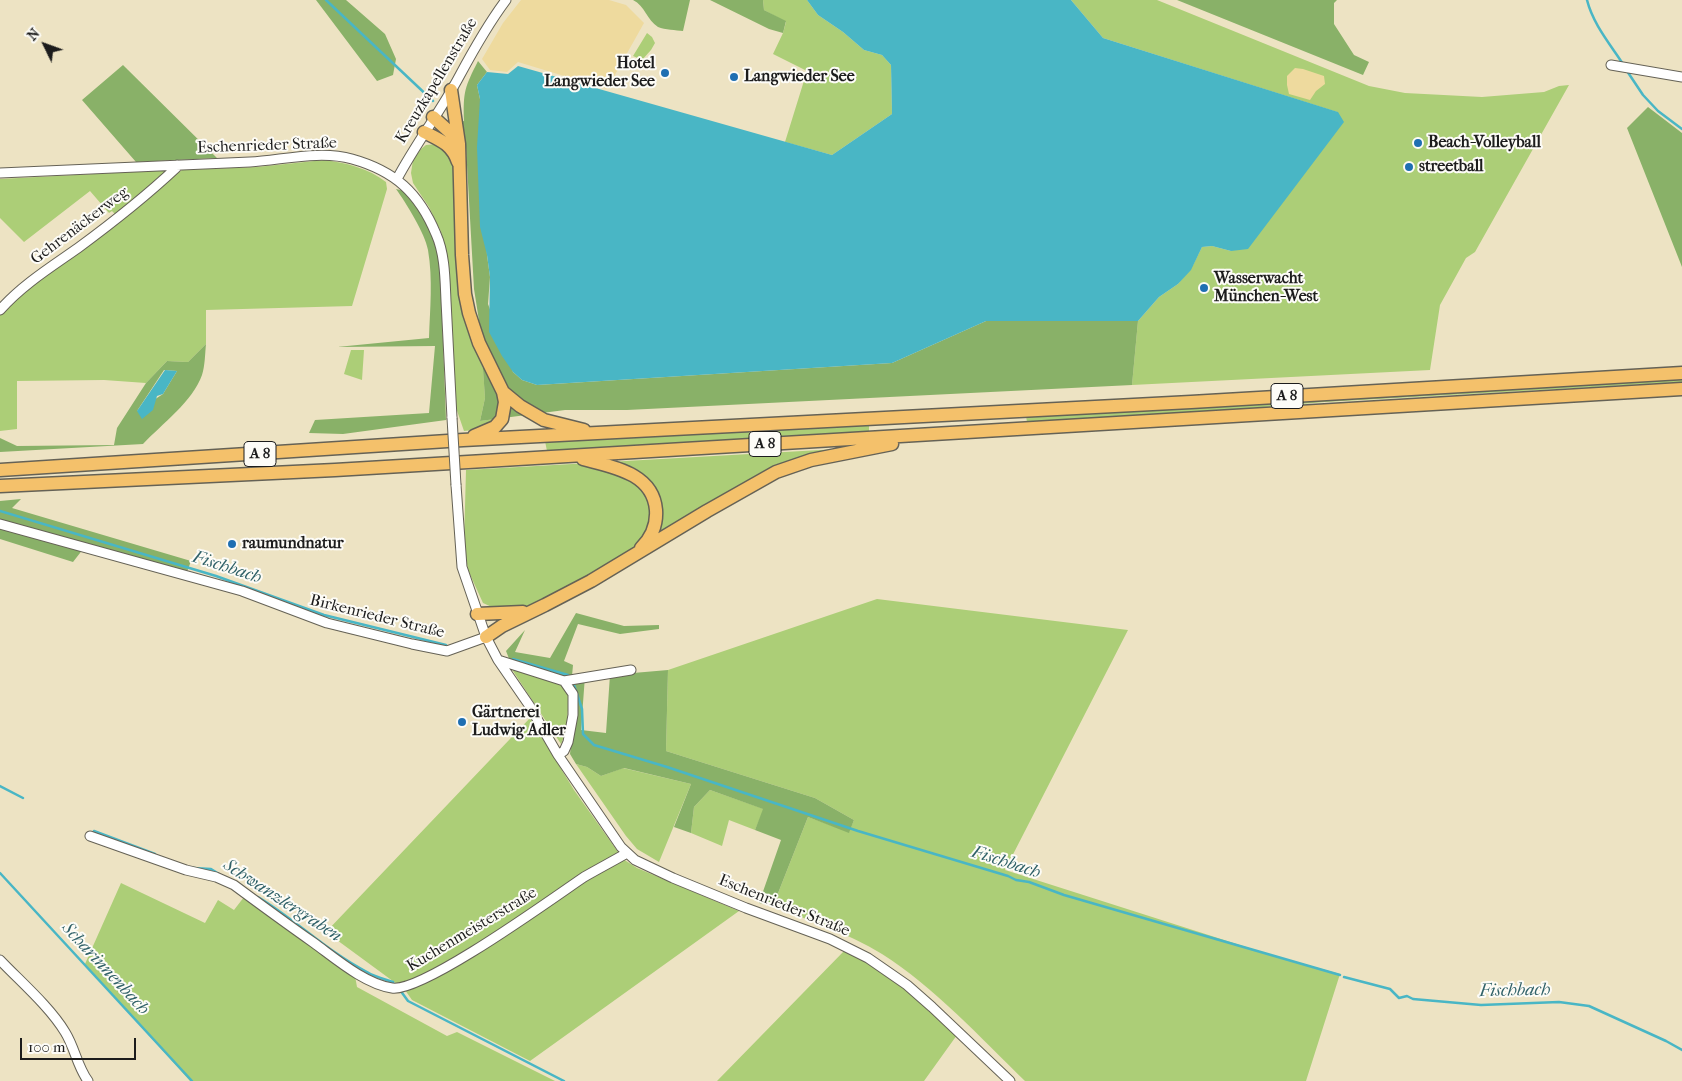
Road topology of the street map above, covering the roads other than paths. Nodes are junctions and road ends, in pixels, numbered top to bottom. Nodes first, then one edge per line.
1 (506, 0) edge
2 (1615, 66) dead end
3 (1682, 78) edge
4 (451, 90) junction
5 (434, 117) junction
6 (424, 132) junction
7 (459, 144) junction
8 (459, 163) junction
9 (177, 165) junction
10 (0, 173) edge
11 (397, 179) junction
12 (0, 310) edge
13 (1682, 373) edge
14 (1682, 389) edge
15 (503, 392) junction
16 (958, 433) junction
17 (596, 434) junction
18 (462, 440) junction
19 (572, 456) junction
20 (0, 470) edge
21 (0, 486) edge
22 (0, 524) edge
23 (636, 554) junction
24 (528, 612) junction
25 (477, 614) junction
26 (486, 637) junction
27 (498, 660) junction
28 (631, 670) dead end
29 (564, 681) junction
30 (558, 755) junction
31 (90, 836) dead end
32 (627, 853) junction
33 (0, 960) edge
34 (88, 1081) edge
35 (1010, 1081) edge

1 - 4 street, Kreuzkapellenstraße
2 - 3 street
4 - 5 street, Kreuzkapellenstraße
4 - 7 highway
5 - 6 street, Kreuzkapellenstraße
5 - 7 highway
6 - 8 highway
6 - 11 street, Kreuzkapellenstraße
7 - 8 highway
8 - 15 highway
9 - 10 street, Eschenrieder Straße
9 - 11 street, Eschenrieder Straße
9 - 12 street, Gehrenäckerweg
11 - 25 street, Eschenrieder Straße, bridge
13 - 17 highway, A 8
14 - 16 highway, A 8
15 - 17 highway
15 - 18 highway
16 - 19 highway, A 8
16 - 23 highway
17 - 18 highway, A 8
18 - 20 highway, A 8
19 - 21 highway, A 8
19 - 23 highway
22 - 26 street, Birkenrieder Straße
23 - 24 highway
24 - 25 highway
24 - 26 highway
25 - 26 street, Eschenrieder Straße
26 - 27 street, Eschenrieder Straße
27 - 29 street
27 - 30 street, Eschenrieder Straße
28 - 29 street
29 - 30 street
30 - 32 street, Eschenrieder Straße
31 - 32 street, Kuchenmeisterstraße
32 - 35 street, Eschenrieder Straße
33 - 34 street

